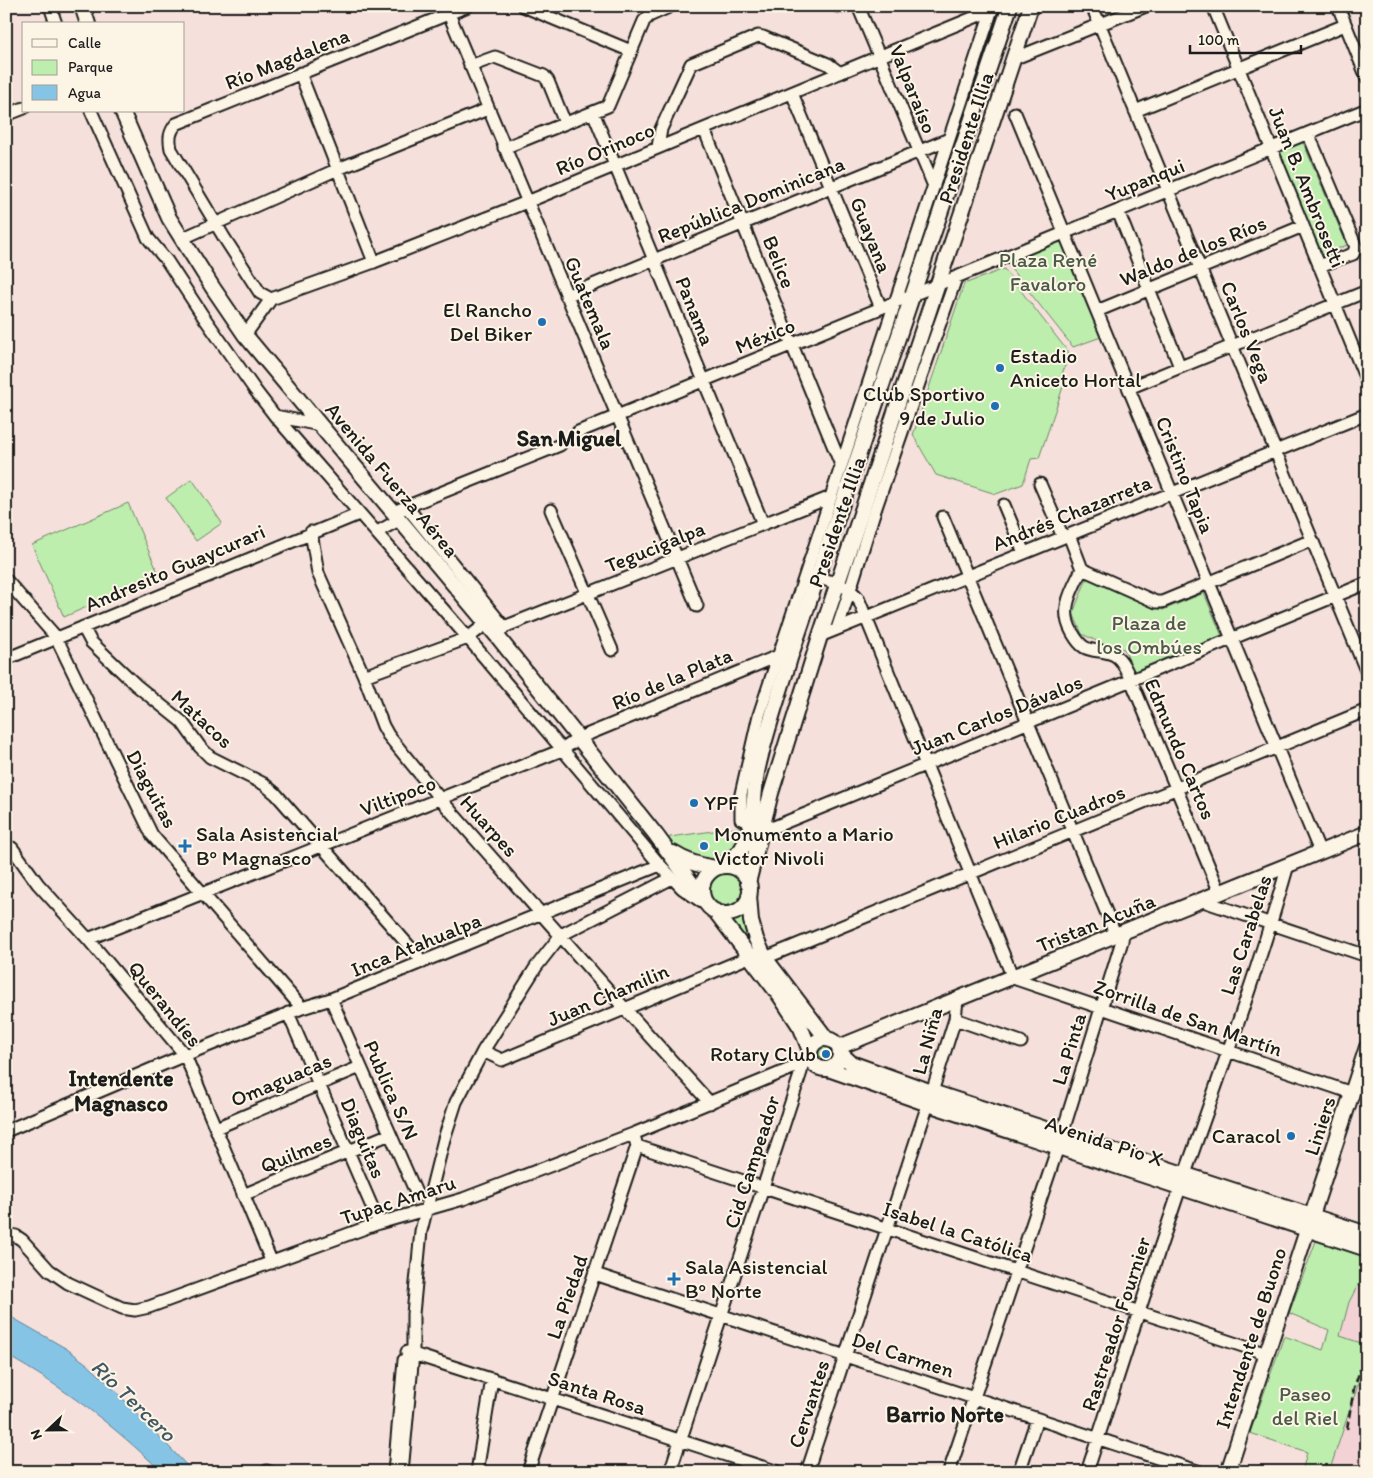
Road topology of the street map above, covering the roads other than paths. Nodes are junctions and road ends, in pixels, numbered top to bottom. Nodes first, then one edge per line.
1 (50, 6) edge
2 (82, 6) edge
3 (468, 6) edge
4 (523, 6) edge
5 (671, 6) edge
6 (837, 6) edge
7 (846, 6) edge
8 (858, 6) edge
9 (1010, 6) edge
10 (1032, 6) edge
11 (1092, 6) edge
12 (1146, 6) edge
13 (1213, 6) edge
14 (1338, 6) edge
15 (993, 8) edge
16 (647, 11) edge
17 (449, 14) junction
18 (55, 22) edge
19 (87, 22) edge
20 (1100, 25) junction
21 (1345, 25) junction
22 (631, 51) junction
23 (880, 56) junction
24 (1013, 58) junction
25 (470, 66) junction
26 (1238, 68) junction
27 (300, 73) junction
28 (840, 73) junction
29 (1367, 78) edge
30 (792, 93) junction
31 (22, 109) edge
32 (488, 109) junction
33 (1367, 109) edge
34 (1135, 111) junction
35 (91, 112) edge
36 (594, 112) junction
37 (1015, 113) dead end
38 (6, 115) edge
39 (124, 116) edge
40 (565, 123) junction
41 (704, 129) junction
42 (1308, 134) junction
43 (949, 140) junction
44 (658, 147) junction
45 (504, 148) junction
46 (1271, 148) junction
47 (919, 152) junction
48 (615, 166) junction
49 (338, 169) junction
50 (934, 186) junction
51 (831, 188) junction
52 (1168, 191) junction
53 (527, 202) junction
54 (1118, 211) junction
55 (216, 222) junction
56 (743, 224) junction
57 (1303, 226) junction
58 (1065, 233) junction
59 (181, 239) junction
60 (654, 260) junction
61 (374, 262) junction
62 (1319, 266) junction
63 (1201, 268) junction
64 (956, 278) junction
65 (938, 285) junction
66 (1150, 290) junction
67 (1367, 291) edge
68 (912, 295) junction
69 (566, 296) junction
70 (271, 298) junction
71 (895, 302) junction
72 (1335, 304) junction
73 (881, 308) junction
74 (1097, 311) junction
75 (245, 334) junction
76 (792, 345) junction
77 (1232, 346) junction
78 (1180, 367) junction
79 (704, 381) junction
80 (1367, 382) edge
81 (1129, 388) junction
82 (1367, 414) edge
83 (275, 416) junction
84 (618, 416) junction
85 (320, 425) junction
86 (897, 427) junction
87 (578, 432) dead end
88 (560, 444) dead end
89 (1275, 451) junction
90 (841, 465) junction
91 (1040, 484) dead end
92 (1172, 493) junction
93 (831, 496) junction
94 (1004, 505) dead end
95 (406, 506) junction
96 (551, 510) dead end
97 (359, 514) junction
98 (396, 516) junction
99 (943, 517) dead end
100 (763, 524) junction
101 (311, 532) junction
102 (377, 532) junction
103 (1066, 536) junction
104 (1312, 540) junction
105 (1024, 553) junction
106 (676, 558) junction
107 (1082, 569) junction
108 (811, 576) junction
109 (968, 576) junction
110 (6, 580) edge
111 (1209, 582) junction
112 (1367, 583) edge
113 (838, 584) junction
114 (851, 590) junction
115 (587, 594) junction
116 (1335, 596) junction
117 (697, 606) dead end
118 (866, 618) junction
119 (487, 624) junction
120 (83, 627) junction
121 (837, 629) junction
122 (500, 631) junction
123 (820, 636) junction
124 (56, 637) junction
125 (468, 638) junction
126 (1232, 639) junction
127 (612, 650) dead end
128 (778, 656) junction
129 (6, 659) edge
130 (1367, 673) edge
131 (364, 676) junction
132 (1131, 680) junction
133 (1367, 710) edge
134 (1029, 722) junction
135 (580, 738) junction
136 (1277, 747) junction
137 (562, 750) junction
138 (925, 765) junction
139 (1175, 789) junction
140 (440, 800) junction
141 (756, 825) junction
142 (1073, 831) junction
143 (1367, 833) edge
144 (320, 846) junction
145 (12, 848) dead end
146 (668, 850) junction
147 (1320, 852) junction
148 (660, 865) junction
149 (1288, 865) junction
150 (718, 867) junction
151 (970, 873) junction
152 (672, 878) junction
153 (749, 889) junction
154 (1220, 893) junction
155 (202, 894) junction
156 (1203, 900) junction
157 (709, 907) junction
158 (542, 914) junction
159 (1271, 923) junction
160 (1120, 934) junction
161 (561, 935) junction
162 (88, 940) junction
163 (1367, 956) edge
164 (749, 957) junction
165 (765, 958) junction
166 (423, 962) junction
167 (1013, 978) junction
168 (331, 999) junction
169 (957, 1000) junction
170 (302, 1008) junction
171 (1101, 1008) junction
172 (624, 1009) junction
173 (288, 1013) junction
174 (955, 1019) junction
175 (826, 1038) junction
176 (1021, 1042) dead end
177 (1367, 1048) edge
178 (840, 1050) junction
179 (483, 1051) junction
180 (1229, 1051) junction
181 (184, 1055) junction
182 (808, 1058) junction
183 (360, 1067) junction
184 (828, 1069) junction
185 (319, 1084) junction
186 (1352, 1093) junction
187 (930, 1098) junction
188 (710, 1103) junction
189 (216, 1128) junction
190 (6, 1131) edge
191 (390, 1134) junction
192 (633, 1134) junction
193 (1060, 1141) junction
194 (637, 1146) junction
195 (347, 1152) junction
196 (1183, 1181) junction
197 (763, 1188) junction
198 (243, 1195) junction
199 (417, 1195) dead end
200 (425, 1210) junction
201 (379, 1223) junction
202 (1310, 1223) junction
203 (887, 1228) junction
204 (6, 1234) edge
205 (1367, 1234) edge
206 (1367, 1249) edge
207 (272, 1264) junction
208 (1016, 1272) junction
209 (594, 1274) junction
210 (1140, 1312) junction
211 (722, 1315) junction
212 (409, 1352) junction
213 (1267, 1354) junction
214 (845, 1355) junction
215 (492, 1378) junction
216 (553, 1398) junction
217 (974, 1398) junction
218 (1037, 1419) junction
219 (1098, 1439) junction
220 (681, 1440) junction
221 (394, 1472) edge
222 (402, 1472) edge
223 (477, 1472) edge
224 (528, 1472) edge
225 (670, 1472) edge
226 (778, 1472) edge
227 (807, 1472) edge
228 (949, 1472) edge
229 (1019, 1472) edge
230 (1088, 1472) edge
231 (1200, 1472) edge
232 (1228, 1472) edge

1 - 18 street
2 - 19 main road
3 - 17 street, Río Magdalena
4 - 22 street
5 - 16 street
6 - 7 street
8 - 23 street, Valparaíso
9 - 68 main road, Presidente Illia
10 - 24 main road, Presidente Illia
11 - 20 street, Carlos Vega
12 - 20 street
13 - 26 street, Juan B. Ambrosetti
14 - 21 street
15 - 23 street, Río Orinoco
15 - 43 street
16 - 22 street
17 - 25 street, Guatemala
17 - 27 street, Río Magdalena
20 - 24 street
20 - 34 street, Carlos Vega
21 - 26 street
21 - 29 street
22 - 36 street
23 - 28 street, Río Orinoco
23 - 47 street, Valparaíso
24 - 65 main road, Presidente Illia
25 - 32 street, Guatemala
25 - 40 street
26 - 34 street
26 - 46 street, Juan B. Ambrosetti
27 - 49 street
27 - 55 street, Río Magdalena
28 - 30 street, Río Orinoco
28 - 44 street
30 - 41 street, Río Orinoco
30 - 51 street, Guayana
31 - 38 street
32 - 45 street, Guatemala
32 - 49 street
33 - 42 street, Yupanqui
34 - 52 street, Carlos Vega
35 - 83 street
36 - 40 street
36 - 48 street, Panama
37 - 58 street, Cristino Tapia
39 - 59 main road, Avenida Fuerza Aérea
40 - 45 street
41 - 44 street, Río Orinoco
41 - 56 street, Belice
42 - 46 street, Yupanqui
42 - 62 street
43 - 47 street, República Dominicana
43 - 50 street
44 - 48 street, Río Orinoco
45 - 53 street, Guatemala
46 - 52 street, Yupanqui
46 - 57 street, Juan B. Ambrosetti
47 - 50 street, Valparaíso
47 - 51 street, República Dominicana
48 - 53 street, Río Orinoco
48 - 60 street, Panama
49 - 55 street
49 - 61 street
50 - 71 street
51 - 56 street, República Dominicana
51 - 73 street, Guayana
52 - 54 street, Yupanqui
52 - 63 street, Carlos Vega
53 - 61 street, Río Orinoco
53 - 69 street, Guatemala
54 - 58 street, Yupanqui
54 - 66 street
55 - 59 street
55 - 70 street
56 - 60 street, República Dominicana
56 - 76 street, Belice
57 - 62 street, Juan B. Ambrosetti
57 - 63 street, Waldo de los Ríos
58 - 64 street, Yupanqui
58 - 74 street, Cristino Tapia
59 - 75 main road, Avenida Fuerza Aérea
60 - 69 street, República Dominicana
60 - 79 street, Panama
61 - 70 street, Río Orinoco
62 - 72 street, Juan B. Ambrosetti
63 - 66 street, Waldo de los Ríos
63 - 77 street, Carlos Vega
64 - 65 street, Yupanqui
64 - 86 street
65 - 68 street, México
65 - 86 main road, Presidente Illia
66 - 74 street, Waldo de los Ríos
66 - 78 street
67 - 72 street
68 - 71 street, México
68 - 108 main road, Presidente Illia
69 - 84 street, Guatemala
70 - 75 street
71 - 73 street, México
71 - 90 street
72 - 77 street
72 - 80 street, Juan B. Ambrosetti
73 - 76 street, México
74 - 81 street, Cristino Tapia
75 - 85 main road, Avenida Fuerza Aérea
76 - 79 street, México
76 - 90 street, Belice
77 - 78 street
77 - 89 street, Carlos Vega
78 - 81 street
79 - 84 street, México
79 - 100 street, Panama
81 - 92 street, Cristino Tapia
82 - 89 street, Andrés Chazarreta
83 - 85 street
83 - 97 street
84 - 87 street, México
84 - 106 street, Guatemala
85 - 98 main road, Avenida Fuerza Aérea
86 - 113 main road, Presidente Illia
86 - 114 street
88 - 95 street
89 - 92 street, Andrés Chazarreta
89 - 104 street, Carlos Vega
90 - 93 street
91 - 103 street
92 - 103 street, Andrés Chazarreta
92 - 111 street, Cristino Tapia
93 - 100 street, Tegucigalpa
93 - 108 street
94 - 105 street
95 - 98 street
95 - 122 street
96 - 115 street
97 - 101 street, Andresito Guaycurari
97 - 102 street
98 - 102 street
98 - 119 main road, Avenida Fuerza Aérea
99 - 109 street
100 - 106 street, Tegucigalpa
101 - 120 street, Andresito Guaycurari
101 - 131 street, Huarpes
102 - 125 street
103 - 105 street, Andrés Chazarreta
103 - 107 street
104 - 111 street
104 - 116 street, Carlos Vega
105 - 109 street, Andrés Chazarreta
106 - 115 street, Tegucigalpa
106 - 117 street, Guatemala
107 - 111 street
107 - 132 street, Edmundo Cartos
108 - 113 street
108 - 128 street
108 - 141 main road, Presidente Illia
109 - 118 street, Andrés Chazarreta
109 - 134 street
110 - 124 street, Diaguitas
111 - 126 street, Cristino Tapia
112 - 116 street, Juan Carlos Dávalos
113 - 114 street
113 - 123 main road, Presidente Illia
114 - 118 street
114 - 121 street
115 - 122 street, Tegucigalpa
115 - 127 street
116 - 126 street, Juan Carlos Dávalos
116 - 130 street, Carlos Vega
118 - 121 street, Andrés Chazarreta
118 - 138 street
119 - 122 main road, Avenida Fuerza Aérea
119 - 125 street
120 - 124 street, Andresito Guaycurari
120 - 144 street, Matacos
121 - 123 street, Andrés Chazarreta
122 - 135 main road, Avenida Fuerza Aérea
123 - 141 main road, Presidente Illia
124 - 129 street, Andresito Guaycurari
124 - 155 street, Diaguitas
125 - 131 street
125 - 137 street
126 - 132 street, Juan Carlos Dávalos
126 - 136 street, Cristino Tapia
128 - 135 street, Río de la Plata
128 - 141 street
131 - 140 street, Huarpes
132 - 134 street, Juan Carlos Dávalos
132 - 139 street, Edmundo Cartos
133 - 136 street, Hilario Cuadros
134 - 138 street, Juan Carlos Dávalos
134 - 142 street
135 - 137 street, Viltipoco
135 - 146 main road, Avenida Fuerza Aérea
136 - 139 street, Hilario Cuadros
136 - 147 street, Cristino Tapia
137 - 140 street, Viltipoco
137 - 148 street
138 - 141 street, Juan Carlos Dávalos
138 - 151 street
139 - 142 street, Hilario Cuadros
139 - 154 street, Edmundo Cartos
140 - 144 street, Viltipoco
140 - 158 street, Huarpes
141 - 150 main road, Presidente Illia
141 - 153 main road, Presidente Illia
142 - 151 street, Hilario Cuadros
142 - 160 street
143 - 147 main road, Tristan Acuña
144 - 155 street, Viltipoco
144 - 166 street, Matacos
145 - 162 street, Querandíes
146 - 150 main road
146 - 157 main road, Avenida Fuerza Aérea
147 - 149 main road, Tristan Acuña
148 - 152 street
148 - 158 street, Inca Atahualpa
149 - 154 main road, Tristan Acuña
149 - 159 street, Las Carabelas
150 - 153 main road
150 - 157 main road
151 - 165 street, Hilario Cuadros
151 - 167 street
152 - 157 street
152 - 161 street
153 - 157 main road
153 - 165 main road
154 - 156 main road, Tristan Acuña
155 - 162 street, Viltipoco
155 - 170 street, Diaguitas
156 - 159 street
156 - 160 main road, Tristan Acuña
157 - 164 main road, Avenida Fuerza Aérea
158 - 161 street, Huarpes
158 - 166 street, Inca Atahualpa
159 - 163 street
159 - 180 street, Las Carabelas
160 - 167 main road, Tristan Acuña
160 - 171 street, La Pinta
161 - 172 street, Huarpes
161 - 179 street
162 - 181 street, Querandíes
164 - 172 street, Juan Chamilin
164 - 182 main road, Avenida Fuerza Aérea
165 - 175 main road
166 - 168 street, Inca Atahualpa
167 - 169 main road, Tristan Acuña
167 - 171 street, Zorrilla de San Martín
168 - 170 street, Inca Atahualpa
168 - 183 street, Publica S/N
169 - 174 street, La Niña
169 - 178 main road, Tristan Acuña
170 - 173 street, Inca Atahualpa
171 - 180 street, Zorrilla de San Martín
171 - 193 street, La Pinta
172 - 179 street, Juan Chamilin
172 - 188 street, Huarpes
173 - 181 street, Inca Atahualpa
173 - 185 street, Diaguitas
174 - 176 street
174 - 187 street, La Niña
175 - 178 main road
175 - 182 main road
177 - 186 main road, Liniers
178 - 184 main road
178 - 187 main road, Avenida Pio X
179 - 200 street
180 - 186 street, Zorrilla de San Martín
180 - 196 street, Las Carabelas
181 - 189 street, Querandíes
181 - 190 street, Inca Atahualpa
182 - 184 main road
182 - 188 street, Tupac Amaru
182 - 197 street, Cid Campeador
183 - 185 street, Omaguacas
183 - 191 street, Publica S/N
184 - 187 main road, Avenida Pio X
185 - 189 street, Omaguacas
185 - 195 street, Diaguitas
186 - 202 main road, Liniers
187 - 193 main road, Avenida Pio X
187 - 203 street, Cervantes
188 - 192 street, Tupac Amaru
189 - 198 street, Querandíes
191 - 195 street, Quilmes
191 - 199 street, Publica S/N
192 - 194 street
192 - 200 street, Tupac Amaru
193 - 196 main road, Avenida Pio X
193 - 208 street, La Pinta
194 - 197 street, Isabel la Católica
194 - 209 street, La Piedad
195 - 198 street, Quilmes
195 - 201 street, Diaguitas
196 - 202 main road, Avenida Pio X
196 - 210 street, Rastreador Fournier
197 - 203 street, Isabel la Católica
197 - 211 street, Cid Campeador
198 - 207 street, Querandíes
200 - 201 street, Tupac Amaru
200 - 212 street
201 - 207 street, Tupac Amaru
202 - 205 main road, Avenida Pio X
202 - 206 main road, Avenida Pio X
202 - 213 main road, Intendente de Buono
203 - 208 street, Isabel la Católica
203 - 214 street, Cervantes
204 - 207 street, Tupac Amaru
208 - 210 street, Isabel la Católica
208 - 217 street, La Pinta
209 - 211 street, Del Carmen
209 - 216 street, La Piedad
210 - 213 street, Isabel la Católica
210 - 219 street, Rastreador Fournier
211 - 214 street, Del Carmen
211 - 220 street, Cid Campeador
212 - 215 street, Santa Rosa
212 - 221 street
212 - 222 street
213 - 232 main road, Intendente de Buono
214 - 217 street, Del Carmen
214 - 227 street, Cervantes
215 - 216 street, Santa Rosa
215 - 223 street
216 - 220 street, Santa Rosa
216 - 224 street, La Piedad
217 - 218 street, Del Carmen
217 - 228 street, La Pinta
218 - 219 street, Del Carmen
218 - 229 street
219 - 230 street, Rastreador Fournier
219 - 231 street, Del Carmen
220 - 225 street, Cid Campeador
220 - 226 street, Santa Rosa

